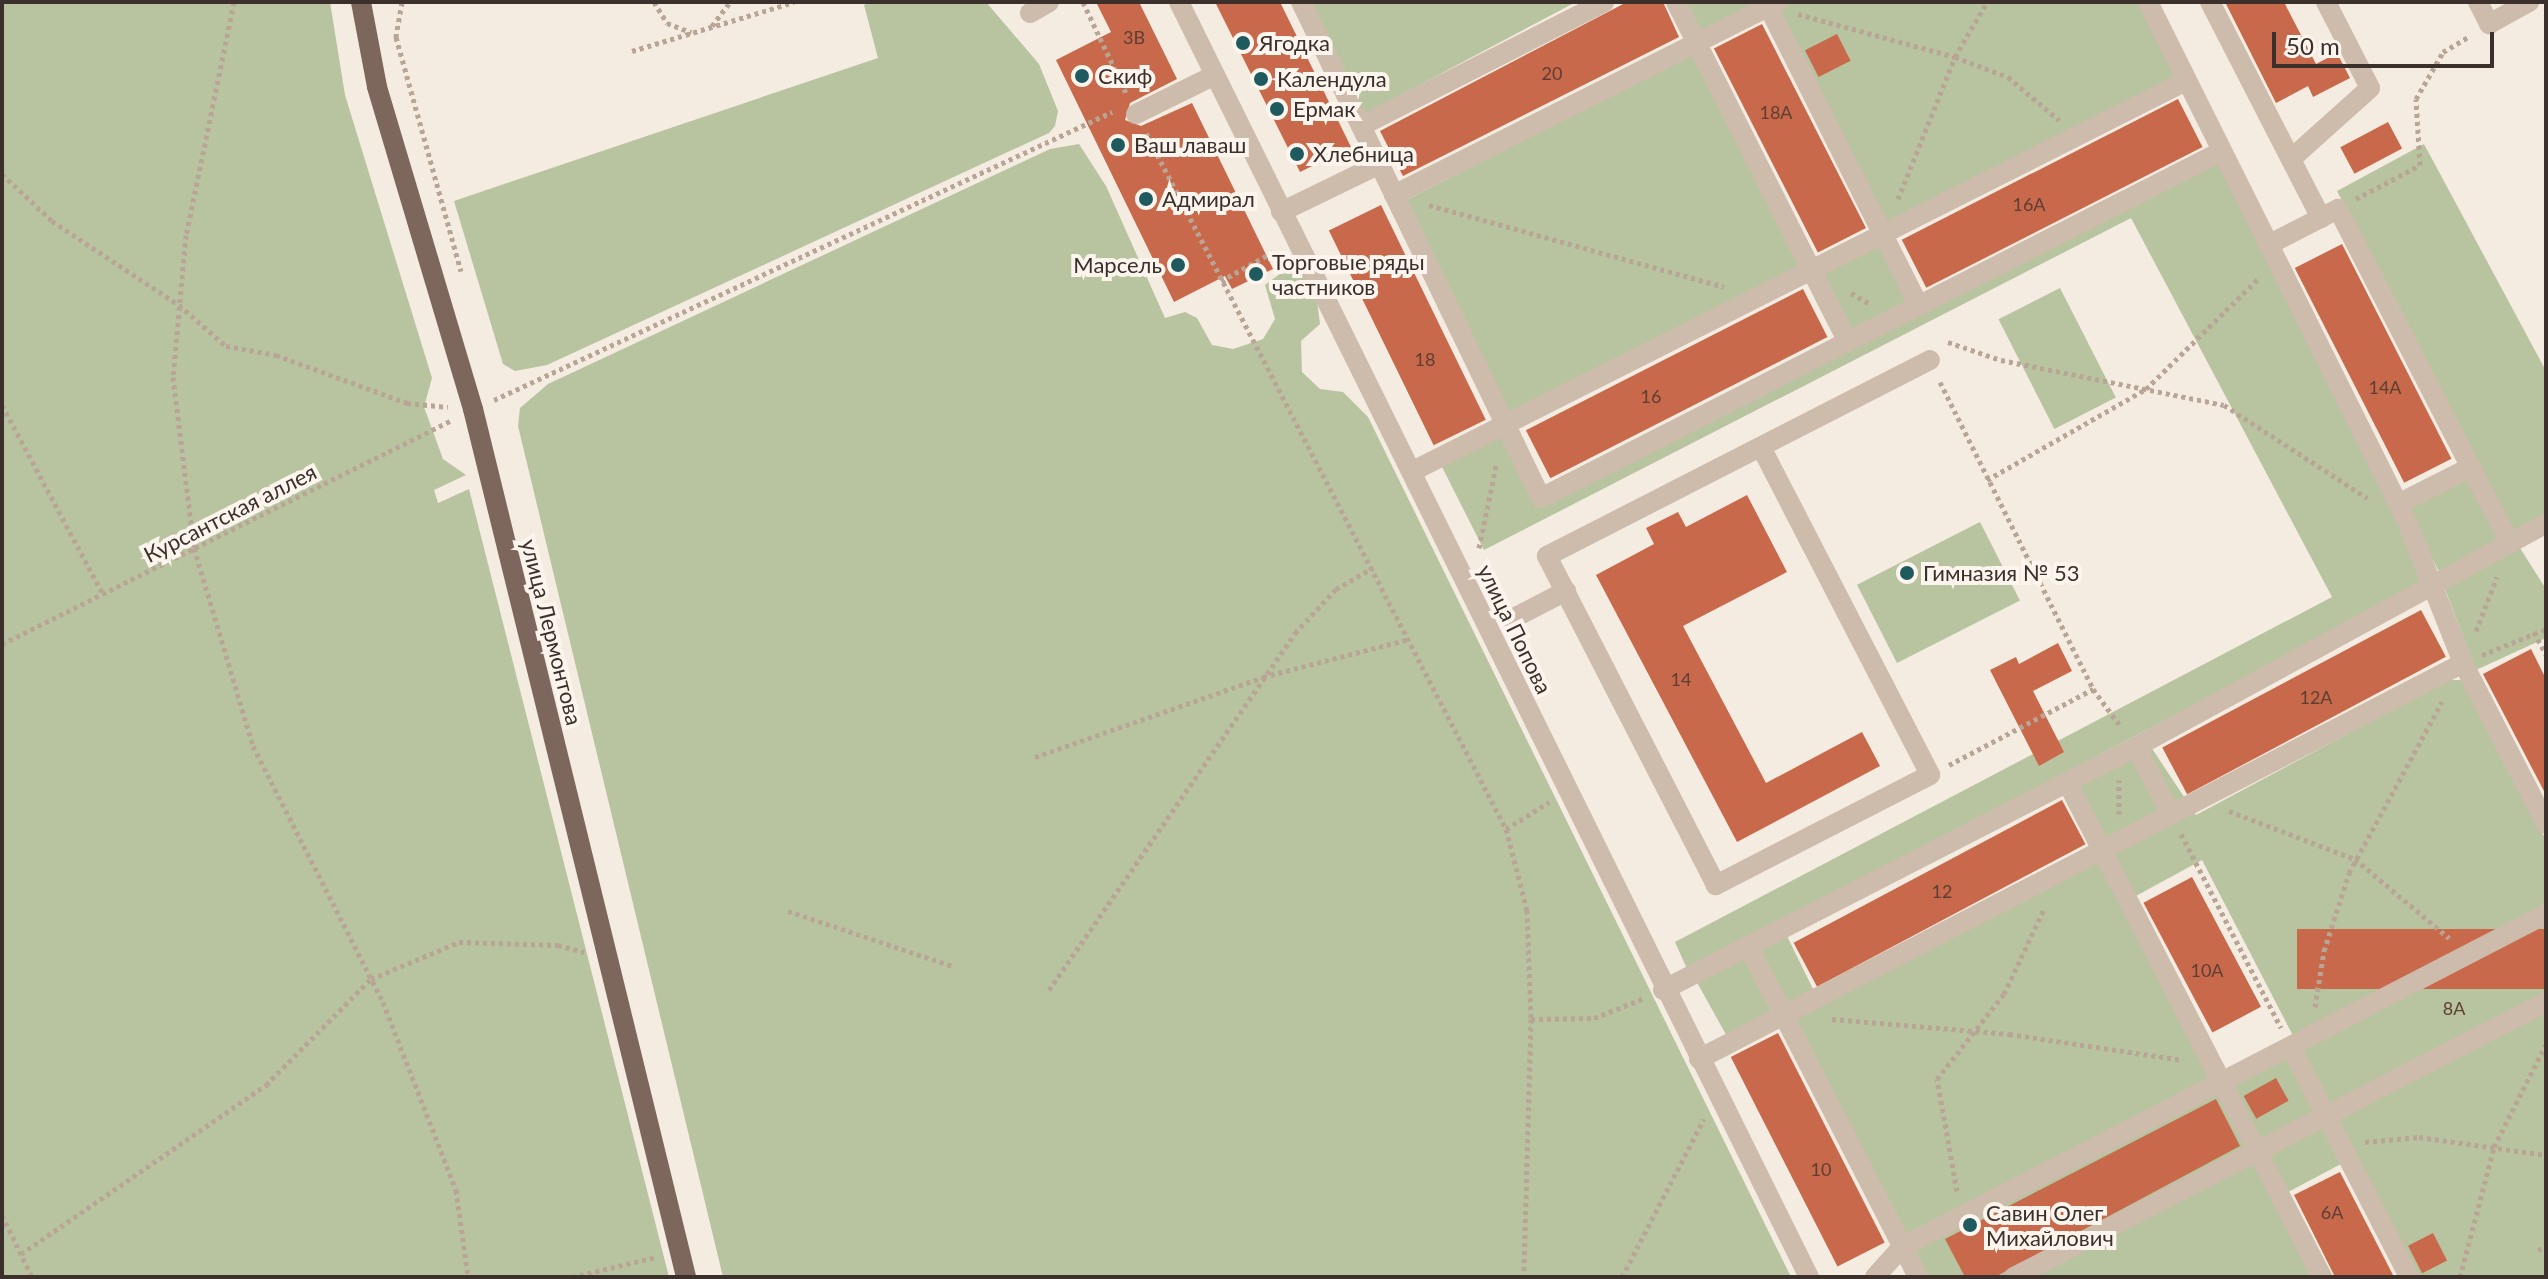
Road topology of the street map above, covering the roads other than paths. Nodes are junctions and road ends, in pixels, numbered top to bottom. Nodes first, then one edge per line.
1 (361, 2) edge
2 (1049, 2) edge
3 (1179, 2) edge
4 (1301, 2) edge
5 (1604, 2) edge
6 (1676, 2) edge
7 (2148, 2) edge
8 (2210, 2) edge
9 (2326, 2) edge
10 (2478, 2) edge
11 (2529, 2) edge
12 (1771, 3) edge
13 (1030, 13) dead end
14 (1697, 43) junction
15 (1215, 75) junction
16 (2186, 81) junction
17 (1133, 108) road end
18 (1361, 126) junction
19 (2220, 152) junction
20 (2291, 159) junction
21 (1380, 164) junction
22 (1394, 195) junction
23 (1281, 212) junction
24 (2329, 213) junction
25 (1884, 234) junction
26 (2272, 253) junction
27 (1812, 270) junction
28 (1919, 306) junction
29 (1848, 342) junction
30 (1930, 360) road end
31 (1505, 426) junction
32 (1761, 447) junction
33 (2471, 467) junction
34 (1413, 471) junction
35 (2398, 504) junction
36 (2546, 523) edge
37 (2510, 543) junction
38 (2436, 586) junction
39 (1566, 591) junction
40 (1512, 619) dead end
41 (2463, 663) junction
42 (2128, 751) junction
43 (2067, 782) junction
44 (2171, 814) junction
45 (2546, 824) edge
46 (2110, 845) junction
47 (2546, 914) edge
48 (1748, 946) junction
49 (1663, 990) junction
50 (2546, 1002) edge
51 (1783, 1015) junction
52 (2291, 1047) junction
53 (1699, 1059) junction
54 (2222, 1083) junction
55 (2327, 1116) junction
56 (2258, 1152) junction
57 (1902, 1247) junction
58 (686, 1277) edge
59 (1809, 1277) edge
60 (1875, 1277) edge
61 (1918, 1277) edge
62 (2014, 1277) edge
63 (2322, 1277) edge
64 (2409, 1277) edge

1 - 58 main road, улица Лермонтова
2 - 13 street
3 - 15 street, улица Попова
4 - 18 street
5 - 18 street
6 - 14 street
7 - 16 street
8 - 20 street
9 - 20 street
10 - 11 street
12 - 14 street
12 - 25 street
14 - 22 street
14 - 27 street
15 - 17 street
15 - 23 street, улица Попова
16 - 19 street
16 - 25 street
18 - 21 street
19 - 26 street
19 - 28 street
20 - 24 street
21 - 22 street
21 - 23 street
22 - 31 street
23 - 34 street, улица Попова
24 - 26 street
24 - 33 street
25 - 27 street
25 - 28 street
26 - 35 street
27 - 29 street
27 - 31 street
28 - 29 street
29 - 31 street
30 - 32 street
31 - 34 street
32 - 39 street
32 - 39 street
33 - 35 street
33 - 37 street
34 - 49 street, улица Попова
35 - 38 street
36 - 37 street
37 - 38 street
38 - 41 street
38 - 42 street
39 - 40 street
41 - 44 street
41 - 45 street
42 - 43 street
42 - 44 street
43 - 46 street
43 - 48 street
44 - 46 street
46 - 51 street
46 - 54 street
47 - 52 street
48 - 49 street
48 - 51 street
49 - 53 street, улица Попова
50 - 55 street
51 - 53 street
51 - 57 street
52 - 54 street
52 - 55 street
53 - 59 street, улица Попова
54 - 56 street
54 - 57 street
55 - 56 street
55 - 64 street
56 - 62 street
56 - 63 street
57 - 60 street
57 - 61 street

